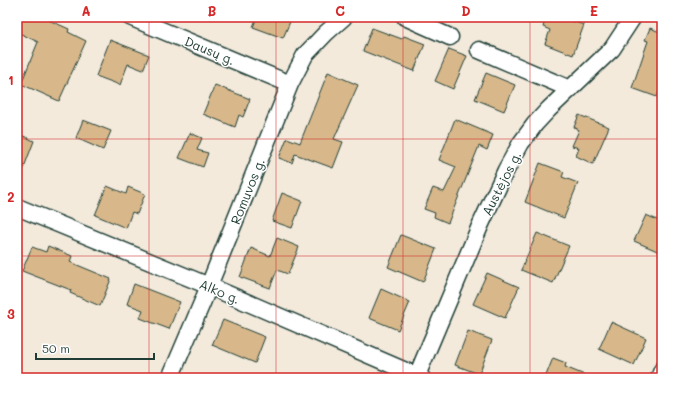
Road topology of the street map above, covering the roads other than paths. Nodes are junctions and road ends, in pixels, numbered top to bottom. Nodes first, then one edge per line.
1 (130, 17) edge
2 (344, 17) edge
3 (405, 17) edge
4 (633, 17) edge
5 (450, 37) dead end
6 (479, 50) dead end
7 (290, 84) junction
8 (570, 89) junction
9 (17, 207) edge
10 (209, 286) junction
11 (662, 370) edge
12 (418, 377) edge
13 (170, 378) edge
14 (659, 378) edge

1 - 7 street, Dausų g.
2 - 7 street, Romuvos g.
3 - 5 street
4 - 8 street, Austėjos g.
6 - 8 street
7 - 10 street, Romuvos g.
8 - 12 street, Austėjos g.
9 - 10 street, Alko g.
10 - 12 street, Alko g.
10 - 13 street, Romuvos g.
11 - 14 street

